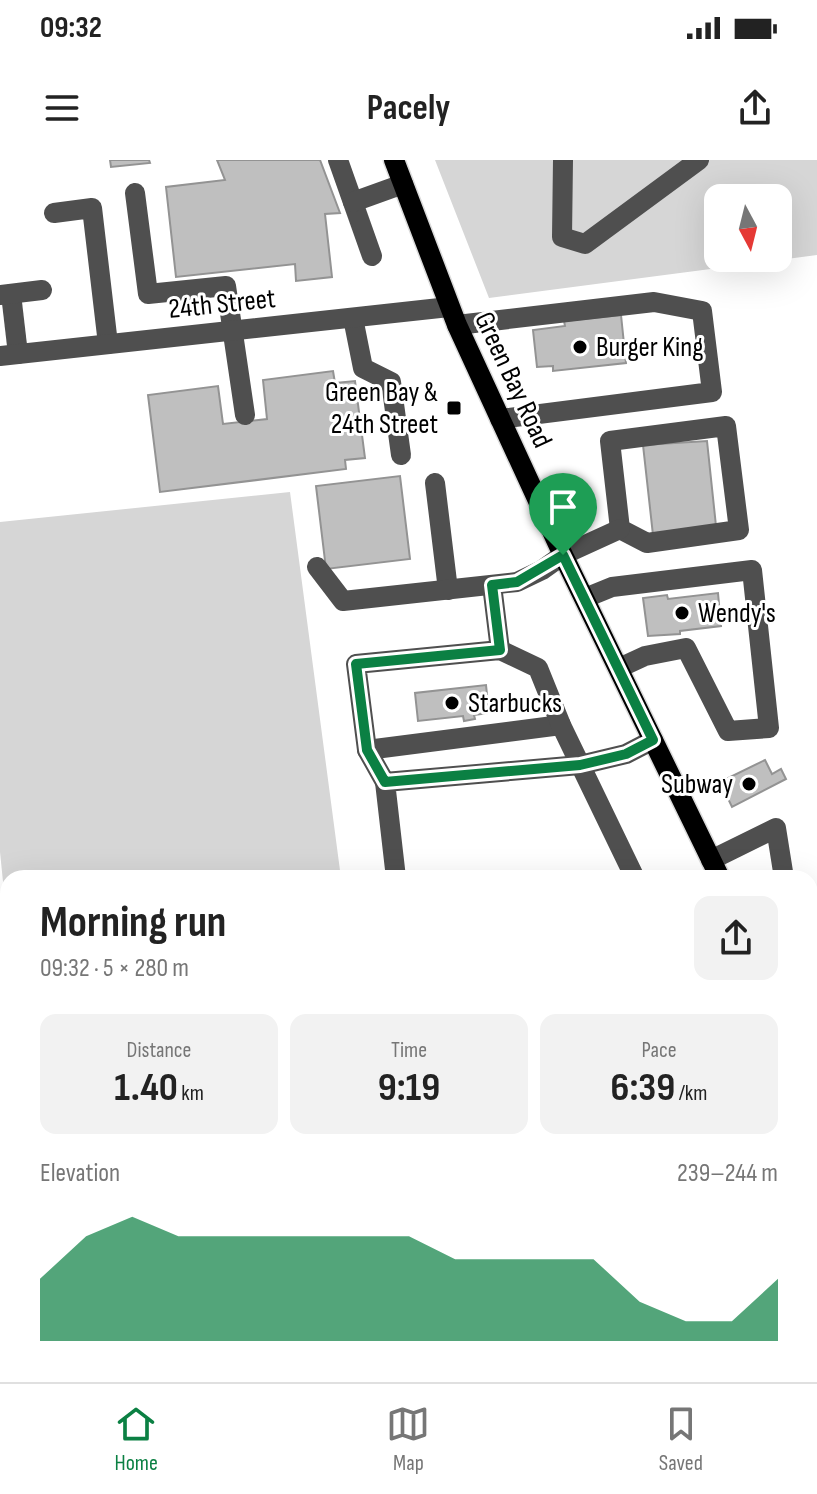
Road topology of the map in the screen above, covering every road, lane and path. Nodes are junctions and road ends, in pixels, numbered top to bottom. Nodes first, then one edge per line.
1 (338, 160) edge
2 (394, 160) edge
3 (563, 160) edge
4 (699, 160) edge
5 (403, 184) junction
6 (135, 193) dead end
7 (353, 202) junction
8 (54, 213) dead end
9 (372, 256) dead end
10 (42, 290) dead end
11 (6, 294) edge
12 (453, 316) junction
13 (353, 318) junction
14 (232, 331) junction
15 (108, 344) junction
16 (9, 355) edge
17 (245, 415) dead end
18 (500, 419) junction
19 (401, 455) dead end
20 (435, 483) dead end
21 (620, 529) junction
22 (563, 555) junction
23 (317, 567) dead end
24 (492, 585) junction
25 (448, 590) junction
26 (585, 598) junction
27 (500, 650) junction
28 (619, 668) junction
29 (561, 725) junction
30 (653, 740) junction
31 (367, 750) junction
32 (580, 765) junction
33 (385, 782) junction
34 (716, 869) edge
35 (395, 870) edge
36 (628, 870) edge
37 (783, 870) edge

1 - 7 street
2 - 5 main road, Green Bay Road
3 - 4 street
5 - 7 street
5 - 12 main road, Green Bay Road
6 - 14 street
7 - 9 street
8 - 15 street
10 - 11 street
11 - 16 street
12 - 13 street, 24th Street
12 - 18 main road, Green Bay Road
12 - 18 street, 24th Street
13 - 14 street, 24th Street
13 - 19 street
14 - 15 street, 24th Street
14 - 17 street
15 - 16 street, 24th Street
18 - 22 main road, Green Bay Road
20 - 25 street
21 - 21 street
21 - 22 street
22 - 24 street
22 - 26 main road, Green Bay Road
23 - 25 street
24 - 25 street
24 - 27 street
26 - 28 main road, Green Bay Road
26 - 28 street
27 - 29 street
27 - 31 street
28 - 30 main road, Green Bay Road
29 - 31 street
29 - 32 street
30 - 32 street
30 - 34 main road, Green Bay Road
31 - 33 street
32 - 33 street
32 - 36 street
33 - 35 street
34 - 37 street

